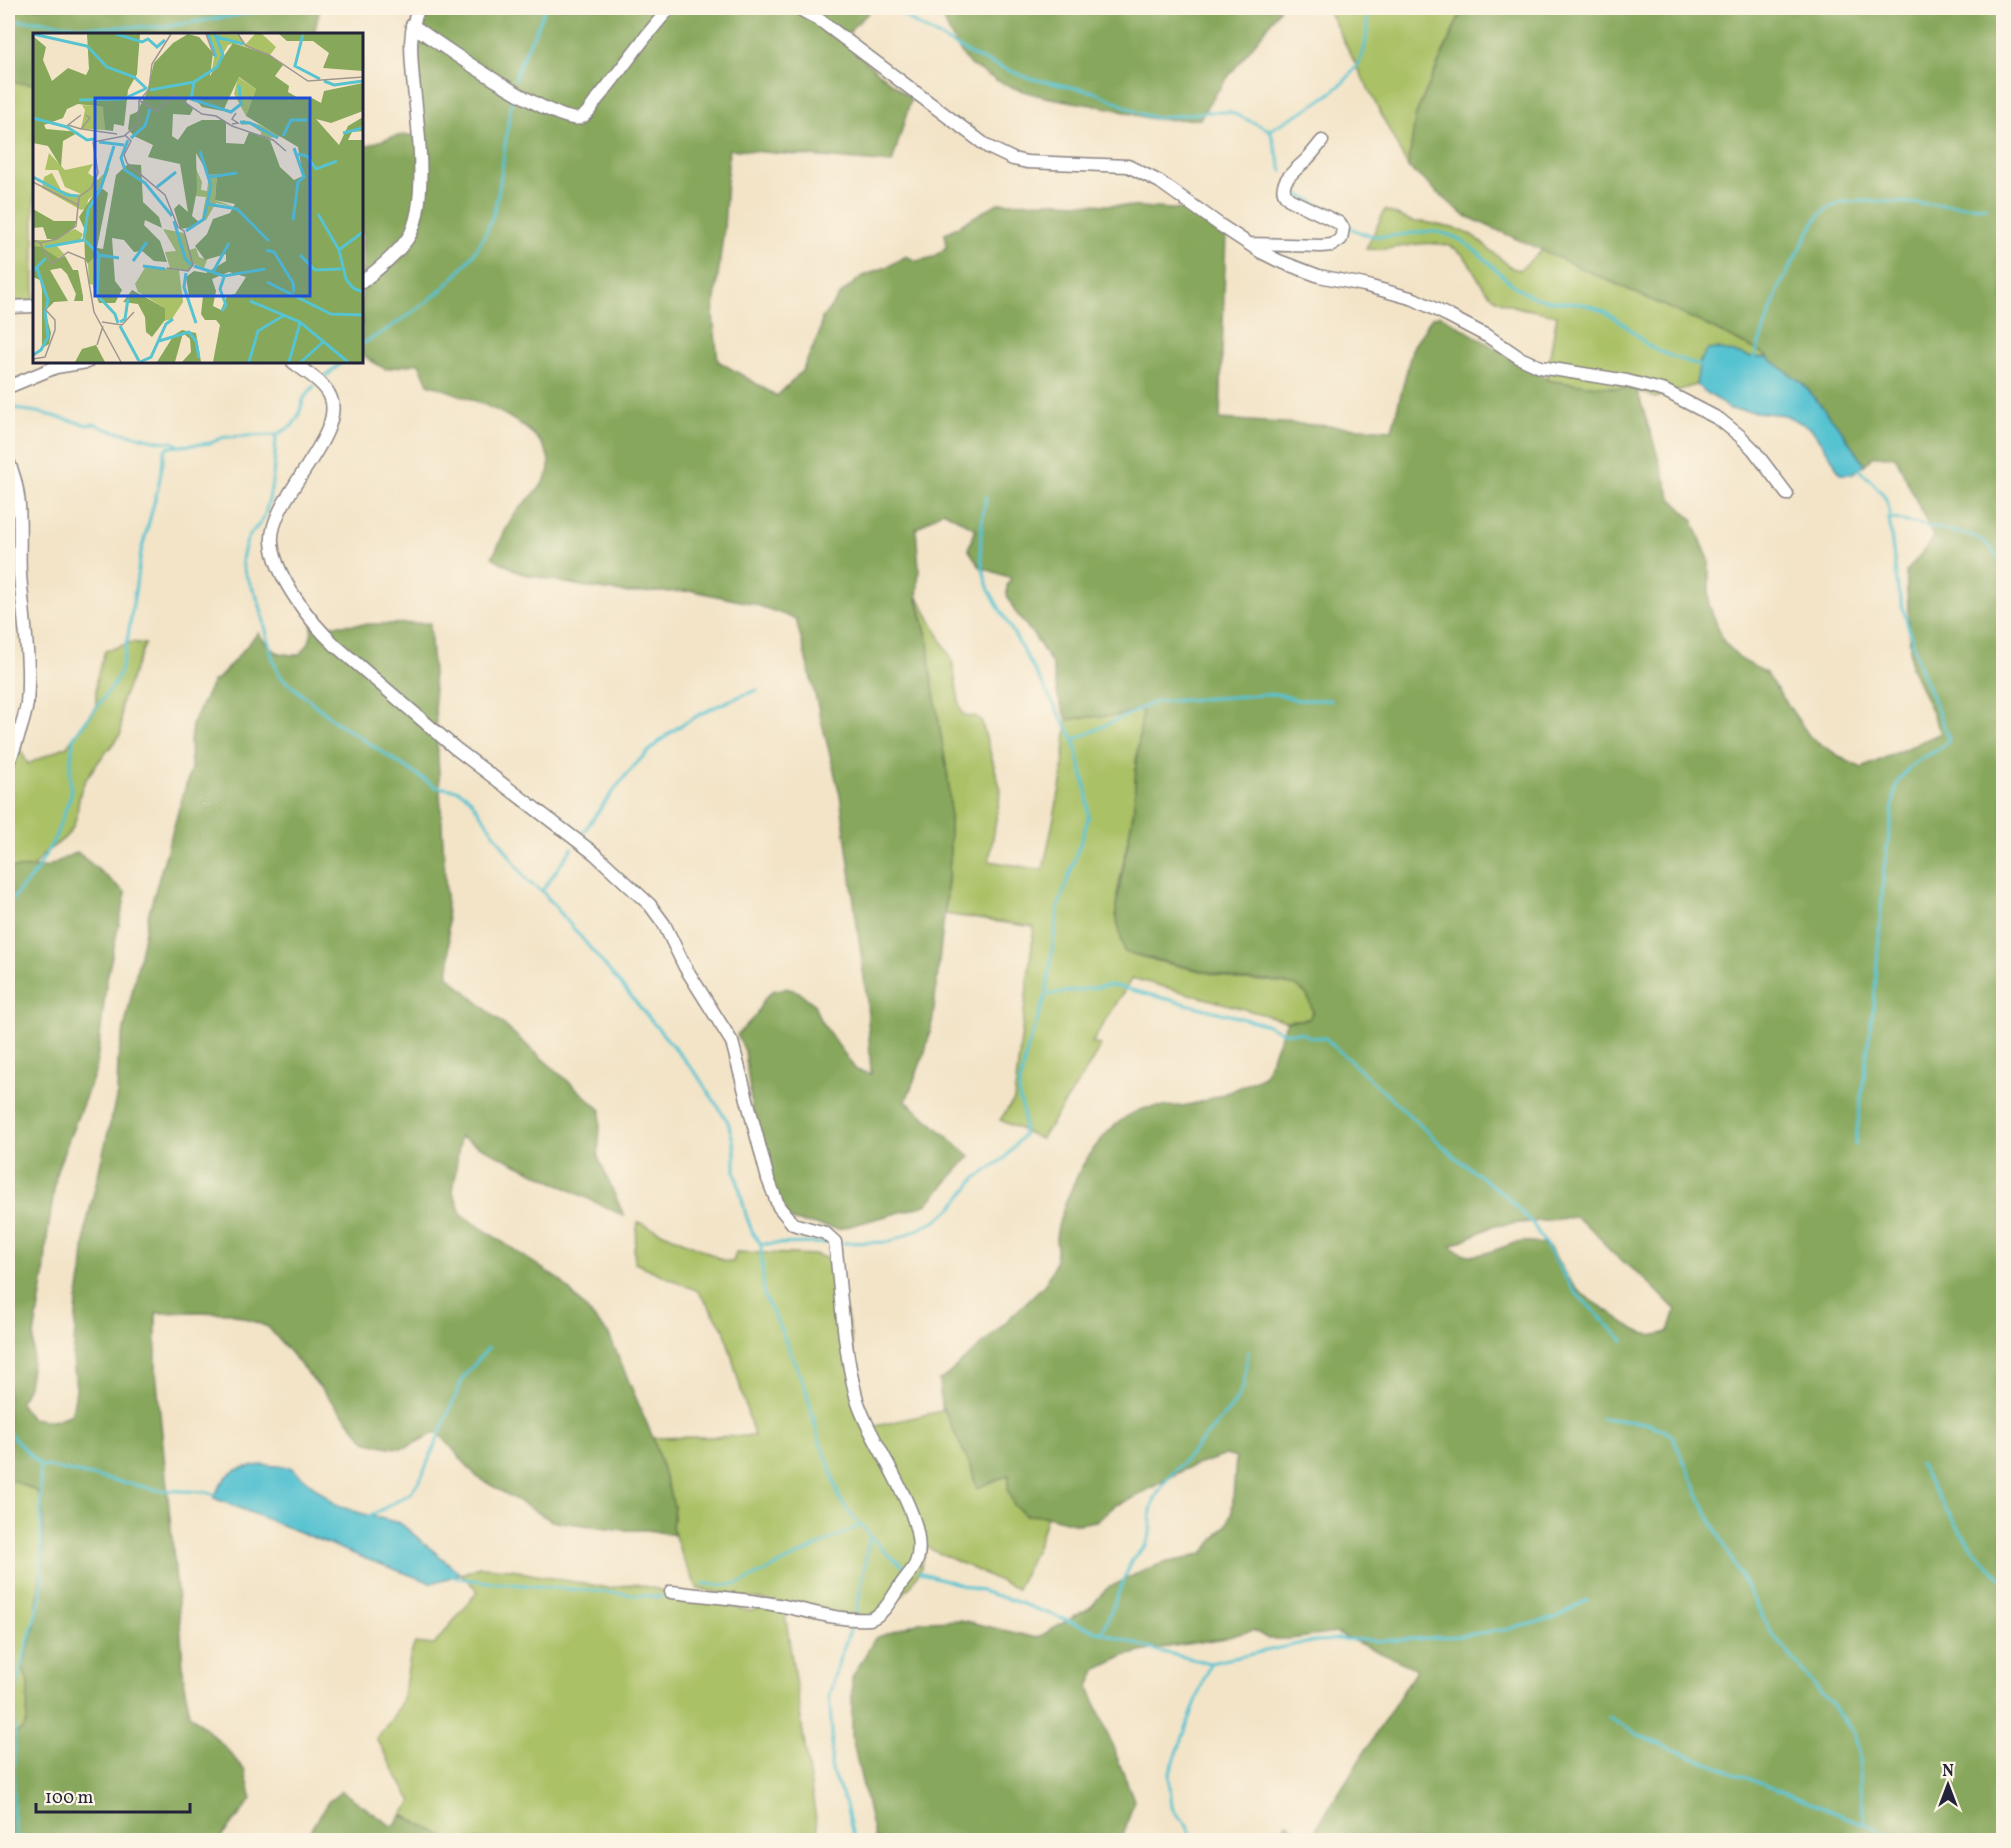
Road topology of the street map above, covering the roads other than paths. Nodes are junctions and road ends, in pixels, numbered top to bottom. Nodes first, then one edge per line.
1 (419, 8) edge
2 (670, 8) edge
3 (798, 8) edge
4 (412, 25) junction
5 (1322, 141) dead end
6 (1249, 244) junction
7 (363, 281) edge
8 (33, 306) edge
9 (8, 307) edge
10 (81, 363) edge
11 (294, 363) edge
12 (8, 387) edge
13 (8, 461) edge
14 (1787, 494) dead end
15 (8, 765) edge
16 (671, 1592) dead end

1 - 4 street
2 - 4 street
3 - 6 street
4 - 7 street
5 - 6 street
6 - 14 street
8 - 9 street
10 - 12 street
11 - 16 street
13 - 15 street

